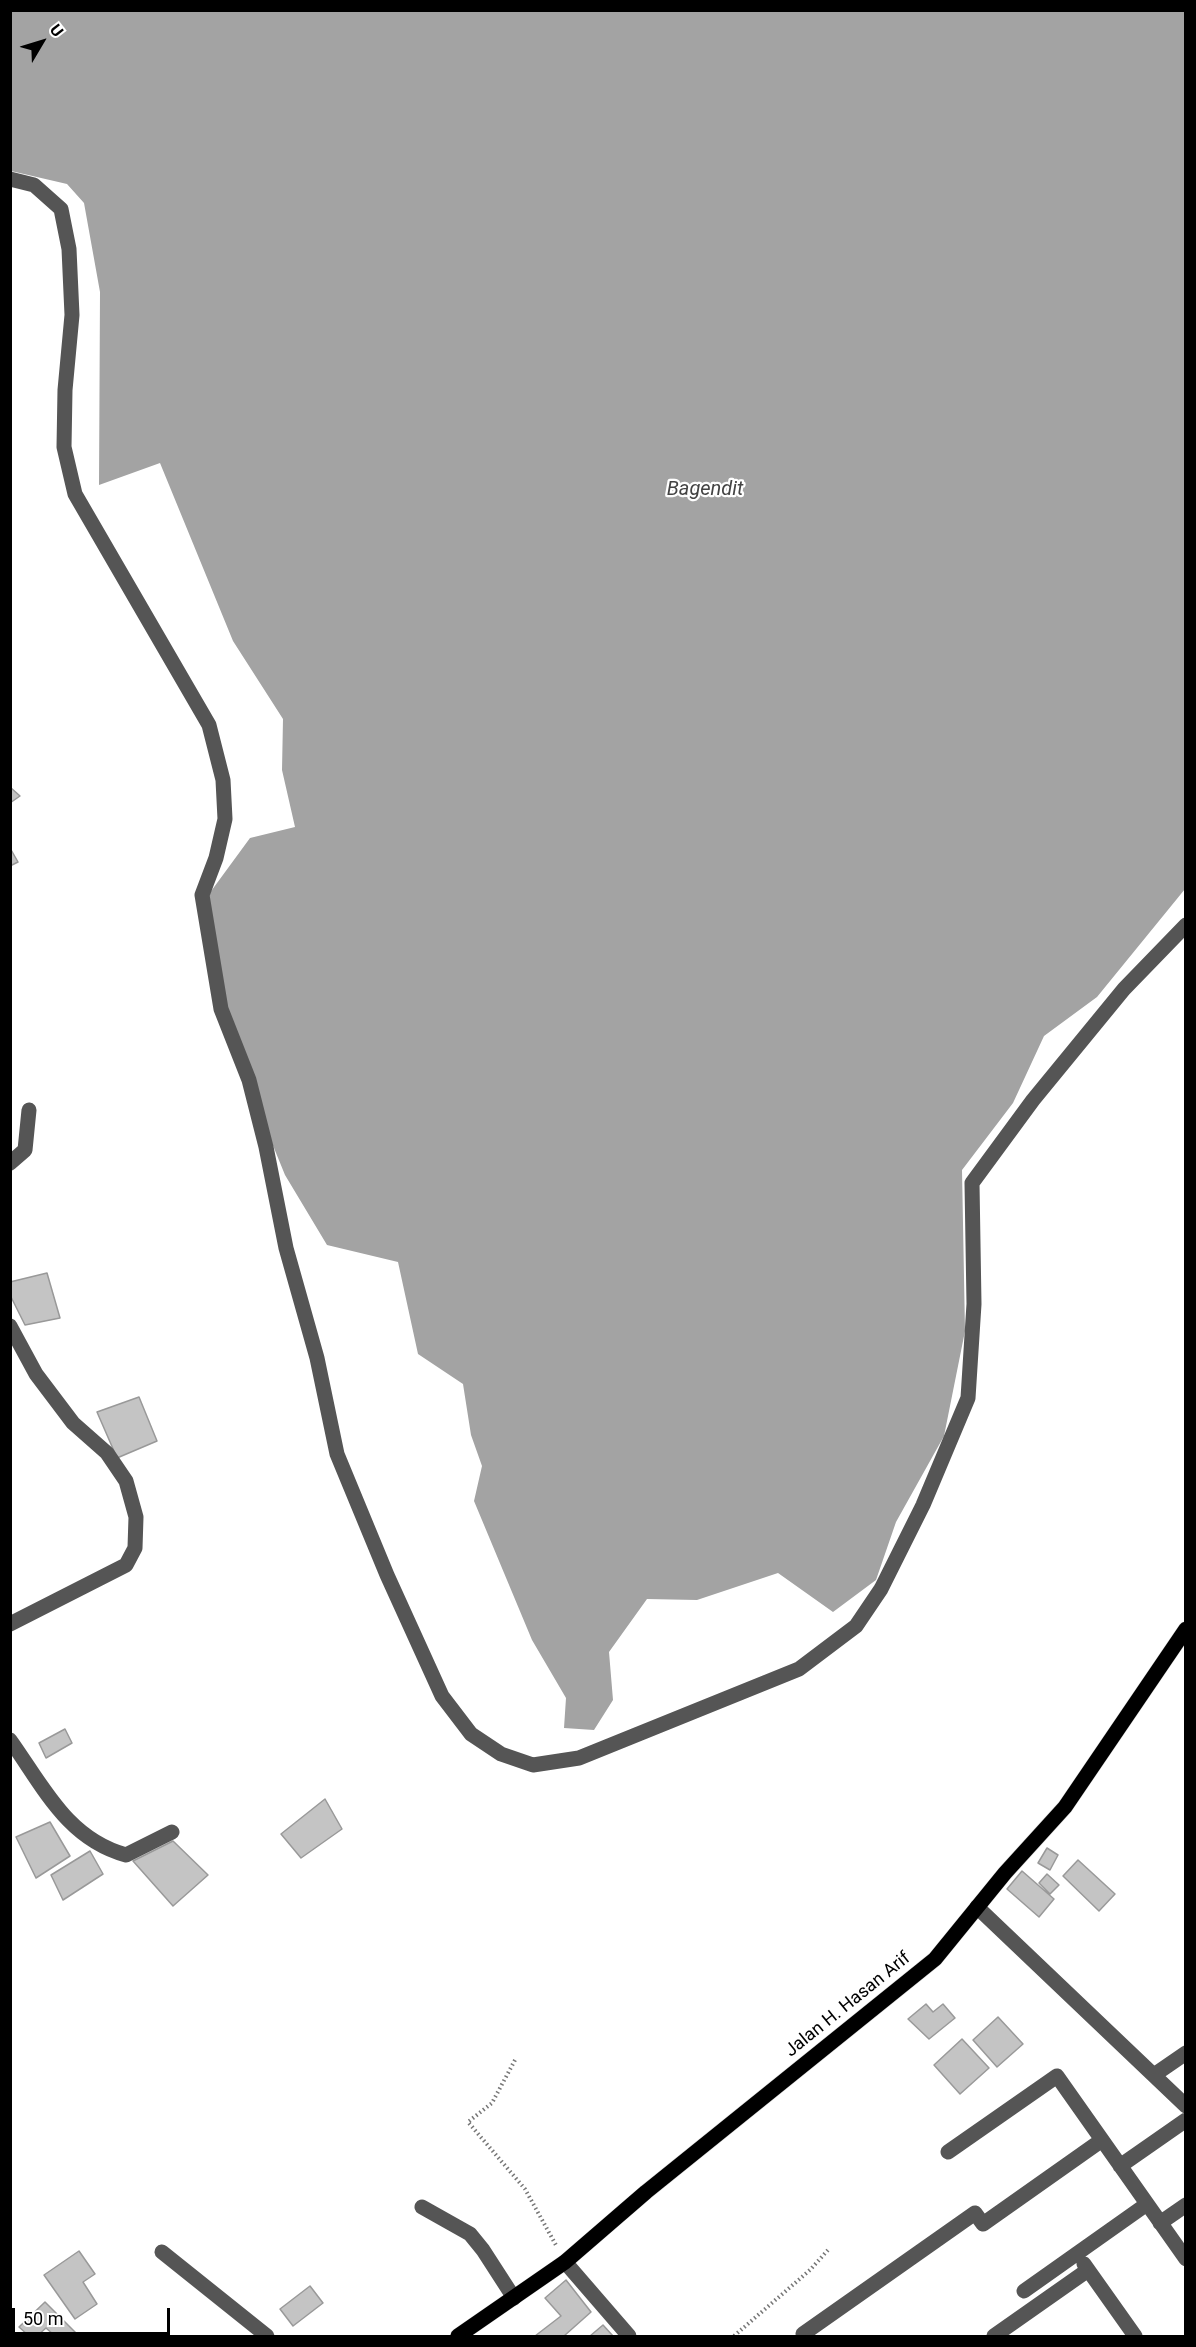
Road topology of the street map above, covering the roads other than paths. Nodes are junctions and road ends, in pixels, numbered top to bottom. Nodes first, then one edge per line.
1 (10, 179) edge
2 (1185, 925) edge
3 (29, 1110) dead end
4 (10, 1162) edge
5 (10, 1326) edge
6 (10, 1624) edge
7 (1185, 1629) edge
8 (10, 1740) edge
9 (172, 1833) dead end
10 (977, 1907) junction
11 (1185, 2053) edge
12 (1154, 2075) junction
13 (1185, 2106) edge
14 (1185, 2120) edge
15 (1102, 2140) junction
16 (948, 2152) dead end
17 (1120, 2166) junction
18 (1147, 2204) junction
19 (1185, 2205) edge
20 (422, 2207) dead end
21 (1160, 2223) junction
22 (162, 2252) dead end
23 (1077, 2254) junction
24 (1185, 2259) edge
25 (565, 2262) junction
26 (1088, 2270) junction
27 (1024, 2291) dead end
28 (514, 2298) junction
29 (803, 2334) dead end
30 (1132, 2335) edge
31 (267, 2337) edge
32 (458, 2337) edge
33 (629, 2337) edge
34 (994, 2337) edge

1 - 2 street
3 - 4 street
5 - 6 street
7 - 10 main road, Jalan H. Hasan Arif
8 - 9 street
10 - 12 street
10 - 25 main road, Jalan H. Hasan Arif
11 - 12 street
12 - 13 street
14 - 17 street
15 - 16 street
15 - 17 street
15 - 29 street
17 - 18 street
18 - 21 street
18 - 23 street
19 - 21 street
20 - 28 street
21 - 24 street
22 - 31 street
23 - 26 street
23 - 27 street
25 - 28 main road, Jalan H. Hasan Arif
25 - 33 street
26 - 30 street
26 - 34 street
28 - 32 main road, Jalan H. Hasan Arif

